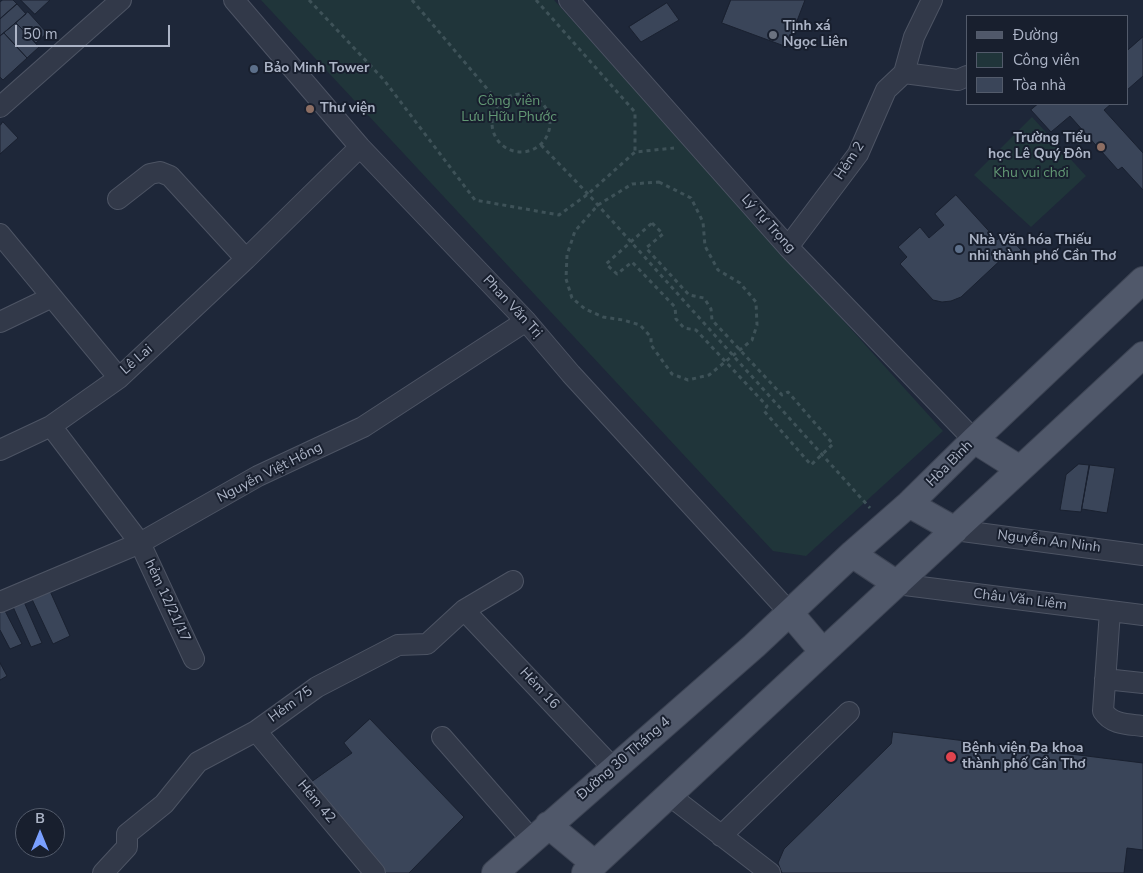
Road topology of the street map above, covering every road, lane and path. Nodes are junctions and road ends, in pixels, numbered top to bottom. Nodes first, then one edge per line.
1 (121, 0) edge
2 (234, 0) edge
3 (309, 0) edge
4 (412, 0) edge
5 (536, 0) edge
6 (569, 0) edge
7 (932, 0) edge
8 (904, 73) junction
9 (966, 76) edge
10 (500, 104) junction
11 (0, 105) edge
12 (692, 140) junction
13 (541, 145) junction
14 (360, 147) junction
15 (635, 152) junction
16 (588, 194) junction
17 (118, 198) dead end
18 (598, 205) junction
19 (0, 234) edge
20 (631, 241) junction
21 (788, 247) junction
22 (246, 260) junction
23 (1143, 280) edge
24 (52, 297) junction
25 (526, 321) junction
26 (0, 322) edge
27 (740, 350) junction
28 (734, 355) junction
29 (1143, 355) edge
30 (725, 361) junction
31 (120, 378) junction
32 (50, 426) junction
33 (974, 440) junction
34 (0, 450) edge
35 (822, 455) junction
36 (1020, 470) junction
37 (909, 504) junction
38 (886, 525) junction
39 (955, 530) junction
40 (140, 543) junction
41 (852, 554) junction
42 (1143, 555) edge
43 (512, 581) dead end
44 (897, 584) junction
45 (0, 602) edge
46 (464, 610) junction
47 (1110, 611) junction
48 (790, 613) junction
49 (1143, 615) edge
50 (754, 646) joint
51 (823, 652) junction
52 (194, 660) dead end
53 (1105, 679) junction
54 (1143, 683) edge
55 (849, 712) dead end
56 (1143, 726) edge
57 (256, 731) junction
58 (442, 737) dead end
59 (614, 769) junction
60 (670, 795) junction
61 (540, 832) junction
62 (721, 836) junction
63 (595, 870) edge
64 (103, 873) edge
65 (376, 873) edge
66 (495, 873) edge
67 (770, 873) edge

1 - 11 street
2 - 14 street, Phan Văn Trị
3 - 16 path
4 - 10 path
5 - 15 path
6 - 12 street, Lý Tự Trọng
7 - 8 street
8 - 9 street
8 - 21 street, Hẻm 2
10 - 13 path
10 - 13 path
12 - 15 path
12 - 21 street, Lý Tự Trọng
13 - 16 path
14 - 22 street, Lê Lai
14 - 25 street, Phan Văn Trị
15 - 16 path
16 - 18 path
17 - 22 street
18 - 20 path
18 - 27 path
18 - 30 path
19 - 24 street, Lê Lai
20 - 27 path
20 - 28 path
20 - 30 path
21 - 33 street, Lý Tự Trọng
22 - 31 street, Lê Lai
23 - 33 main road, Hòa Bình
24 - 26 street
24 - 31 street, Lê Lai
25 - 40 street, Nguyễn Việt Hồng
25 - 48 street, Phan Văn Trị
27 - 28 path
27 - 35 path
28 - 30 path
28 - 35 path
29 - 36 main road
30 - 35 path
31 - 32 street
32 - 34 street
32 - 40 street, hẻm 12/21/17
33 - 36 main road
33 - 37 main road, Hòa Bình
35 - 38 path
36 - 39 main road
37 - 38 main road, Hòa Bình
37 - 39 main road
38 - 41 main road, Hòa Bình
39 - 42 street, Nguyễn An Ninh
39 - 44 main road
40 - 45 street, Nguyễn Việt Hồng
40 - 52 street, hẻm 12/21/17
41 - 44 main road
41 - 48 main road, Hòa Bình
43 - 46 street, Hẻm 75
44 - 47 street, Châu Văn Liêm
44 - 51 main road
46 - 57 street, Hẻm 75
46 - 59 street, Hẻm 16
47 - 49 street, Châu Văn Liêm
47 - 53 street
48 - 50 main road, Hòa Bình
48 - 51 main road
50 - 59 main road, Đường 30 Tháng 4
51 - 60 main road
53 - 54 street
53 - 56 street
55 - 62 street
57 - 64 street, Hẻm 75
57 - 65 street, Hẻm 42
58 - 61 street
59 - 61 main road, Đường 30 Tháng 4
60 - 62 street
60 - 63 main road
61 - 63 main road
61 - 66 main road, Đường 30 Tháng 4
62 - 67 street

